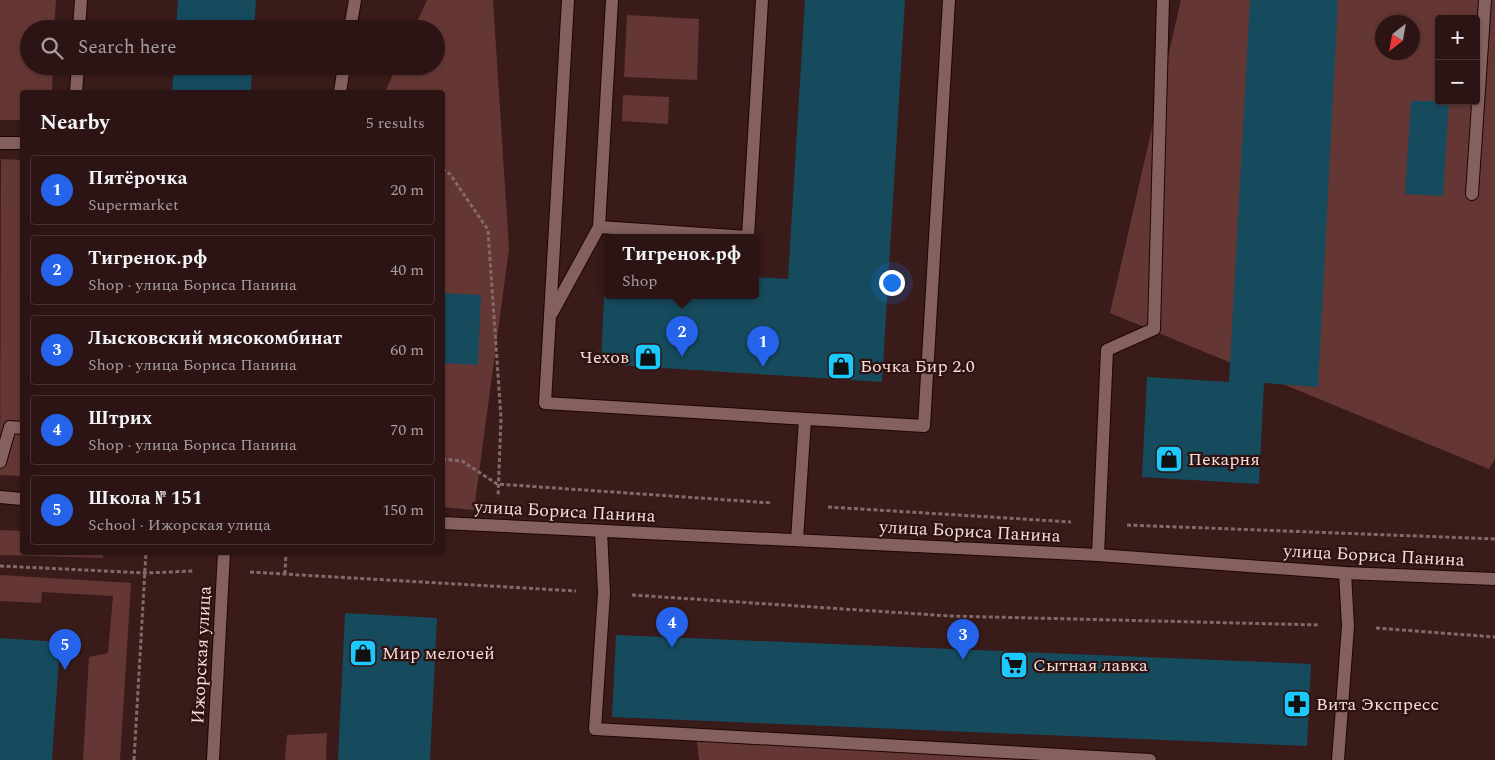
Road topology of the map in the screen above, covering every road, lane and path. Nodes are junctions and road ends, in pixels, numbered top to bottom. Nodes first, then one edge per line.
1 (81, 0) edge
2 (355, 0) edge
3 (568, 0) edge
4 (612, 0) edge
5 (762, 0) edge
6 (949, 0) edge
7 (1163, 0) edge
8 (1485, 0) edge
9 (80, 20) edge
10 (352, 20) edge
11 (77, 75) edge
12 (343, 75) edge
13 (76, 90) edge
14 (340, 90) edge
15 (0, 143) edge
16 (20, 143) edge
17 (445, 171) edge
18 (1472, 194) dead end
19 (598, 227) junction
20 (703, 234) edge
21 (748, 234) edge
22 (550, 317) junction
23 (805, 418) junction
24 (20, 428) edge
25 (445, 459) edge
26 (0, 462) edge
27 (498, 484) junction
28 (0, 497) edge
29 (20, 499) edge
30 (800, 505) junction
31 (445, 523) edge
32 (1100, 524) junction
33 (498, 526) junction
34 (601, 531) junction
35 (1495, 539) edge
36 (798, 540) junction
37 (146, 555) edge
38 (224, 555) edge
39 (286, 555) edge
40 (1098, 555) junction
41 (0, 566) edge
42 (223, 571) junction
43 (146, 573) junction
44 (1345, 573) junction
45 (285, 574) junction
46 (1495, 579) edge
47 (604, 593) junction
48 (1348, 626) junction
49 (1495, 636) edge
50 (134, 760) edge
51 (213, 760) edge
52 (1150, 760) edge
53 (1338, 760) edge

1 - 9 street
2 - 10 street
3 - 22 street
4 - 19 street
5 - 21 street
6 - 23 street
7 - 32 street
8 - 18 street
11 - 13 street
12 - 14 street
15 - 16 street
17 - 27 path
19 - 20 street
19 - 22 street
22 - 23 street
23 - 30 street
24 - 26 street
25 - 27 path
27 - 30 path
27 - 33 path
28 - 29 street
30 - 32 path
30 - 36 street
31 - 33 street, улица Бориса Панина
32 - 35 path
32 - 40 street
33 - 34 street, улица Бориса Панина
34 - 36 street, улица Бориса Панина
34 - 47 street
36 - 40 street, улица Бориса Панина
37 - 43 path
38 - 42 street, Ижорская улица
39 - 45 path
40 - 44 street, улица Бориса Панина
41 - 43 path
42 - 43 path
42 - 45 path
42 - 51 street, Ижорская улица
43 - 50 path
44 - 46 street, улица Бориса Панина
44 - 48 street
45 - 47 path
47 - 48 path
47 - 52 street
48 - 49 path
48 - 53 street

